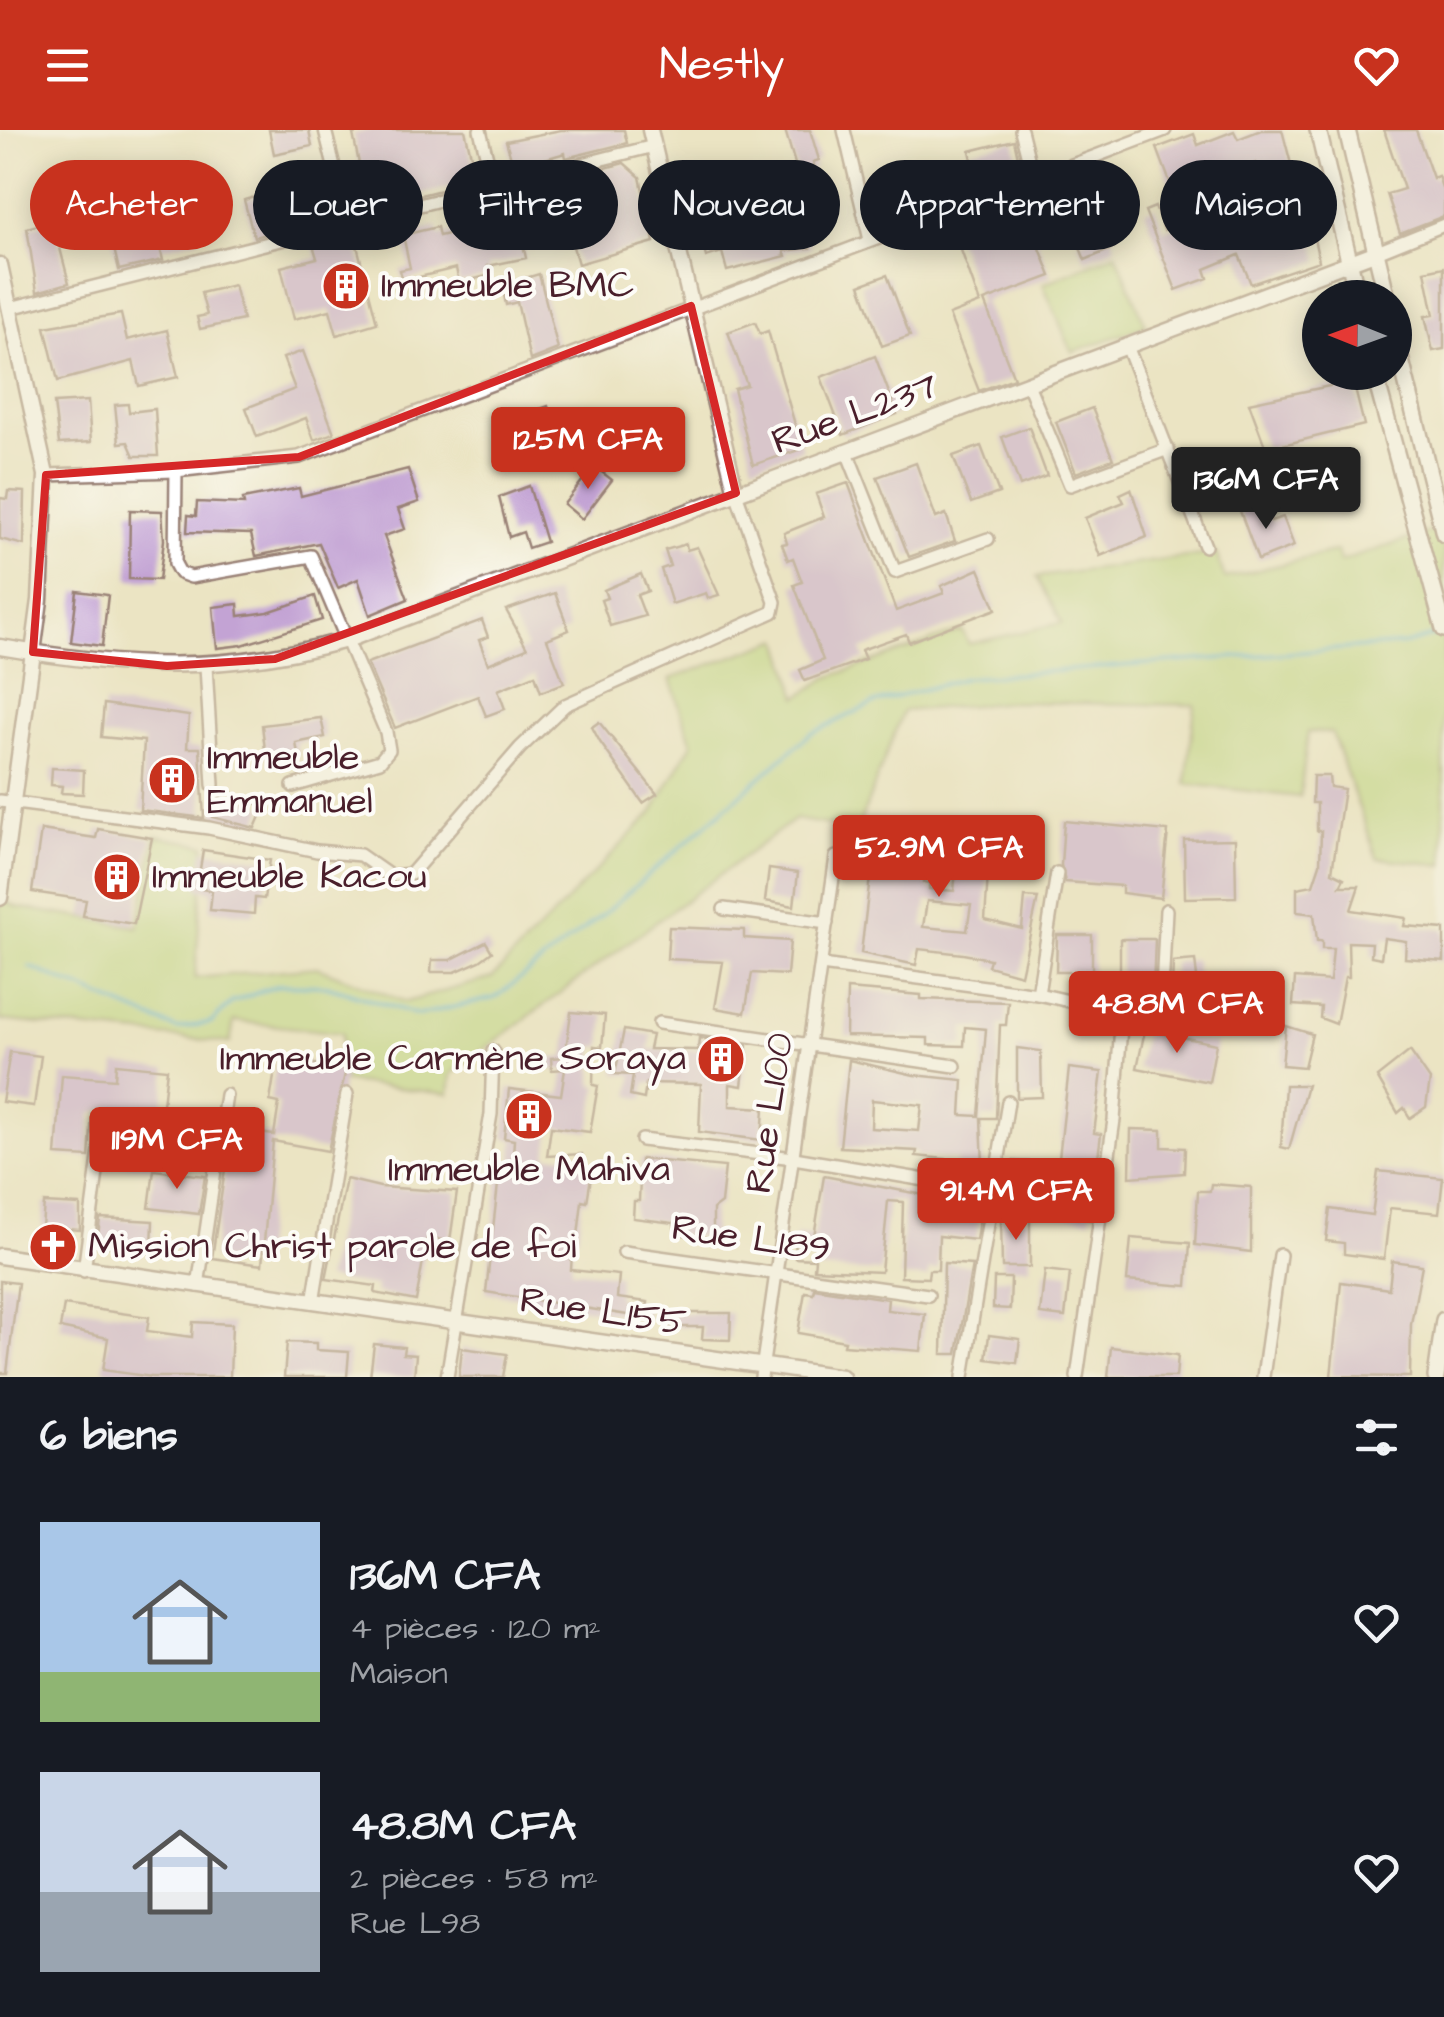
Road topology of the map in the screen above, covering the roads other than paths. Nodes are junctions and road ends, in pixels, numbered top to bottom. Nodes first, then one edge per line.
1 (325, 130) edge
2 (480, 130) edge
3 (650, 130) edge
4 (844, 130) edge
5 (1021, 130) edge
6 (1165, 130) edge
7 (1318, 130) edge
8 (1347, 130) edge
9 (654, 146) junction
10 (332, 160) edge
11 (488, 160) edge
12 (598, 160) edge
13 (1028, 160) edge
14 (1089, 160) edge
15 (860, 198) edge
16 (1444, 224) edge
17 (860, 244) edge
18 (253, 247) edge
19 (1377, 252) junction
20 (1351, 262) junction
21 (0, 265) edge
22 (1354, 280) edge
23 (1383, 280) edge
24 (691, 306) junction
25 (10, 308) junction
26 (1127, 346) junction
27 (1028, 384) junction
28 (1379, 390) edge
29 (1408, 390) edge
30 (1168, 450) junction
31 (847, 452) junction
32 (176, 471) junction
33 (46, 475) junction
34 (736, 493) junction
35 (1443, 532) edge
36 (988, 539) dead end
37 (1206, 546) dead end
38 (1444, 629) edge
39 (347, 640) junction
40 (0, 647) edge
41 (33, 652) junction
42 (206, 666) junction
43 (213, 786) dead end
44 (293, 786) dead end
45 (7, 802) edge
46 (836, 858) dead end
47 (1057, 873) dead end
48 (0, 898) edge
49 (724, 909) dead end
50 (1166, 910) dead end
51 (827, 922) junction
52 (821, 965) junction
53 (1038, 994) junction
54 (1122, 1014) junction
55 (659, 1023) dead end
56 (810, 1042) junction
57 (493, 1051) dead end
58 (955, 1066) dead end
59 (347, 1094) dead end
60 (226, 1095) dead end
61 (1008, 1102) dead end
62 (104, 1119) dead end
63 (642, 1140) dead end
64 (794, 1158) junction
65 (937, 1182) dead end
66 (624, 1252) dead end
67 (1280, 1255) dead end
68 (0, 1256) edge
69 (84, 1271) junction
70 (778, 1273) junction
71 (198, 1286) junction
72 (928, 1295) dead end
73 (313, 1302) junction
74 (1444, 1320) edge
75 (456, 1324) junction
76 (762, 1372) edge
77 (447, 1377) edge
78 (842, 1377) edge
79 (963, 1377) edge
80 (1077, 1377) edge
81 (1264, 1377) edge
82 (1436, 1377) edge

1 - 10 street
2 - 11 street
3 - 9 street
4 - 15 street
5 - 13 street
6 - 14 street
7 - 20 main road
8 - 19 main road
9 - 12 street
9 - 24 street
16 - 19 street
17 - 24 street
18 - 25 street
19 - 20 street, Rue L237
19 - 23 main road
20 - 22 main road
20 - 26 street, Rue L237
21 - 25 street
24 - 32 street
24 - 34 street
25 - 33 street
26 - 27 street, Rue L237
26 - 30 street
27 - 30 street
27 - 31 street, Rue L237
28 - 38 main road
29 - 35 main road
30 - 37 street
31 - 34 street, Rue L237
31 - 36 street
32 - 33 street
32 - 39 street
33 - 41 street
34 - 39 street, Rue L237
34 - 45 street
39 - 42 street, Rue L237
39 - 44 street
40 - 41 street, Rue L237
41 - 42 street, Rue L237
41 - 45 street
42 - 43 street
45 - 48 street
46 - 51 street, Rue L100
47 - 53 street
49 - 51 street
50 - 54 street
51 - 52 street, Rue L100
52 - 53 street
52 - 56 street, Rue L100
53 - 54 street
54 - 80 street
55 - 56 street
56 - 58 street
56 - 64 street, Rue L100
57 - 75 street
59 - 73 street
60 - 71 street
61 - 79 street
62 - 69 street
63 - 64 street
64 - 65 street
64 - 70 street, Rue L100
66 - 70 street, Rue L189
67 - 81 street
68 - 69 street, Rue L155
69 - 71 street, Rue L155
70 - 72 street, Rue L189
70 - 76 street, Rue L100
71 - 73 street, Rue L155
73 - 75 street, Rue L155
74 - 82 main road
75 - 76 street, Rue L155
75 - 77 street
76 - 78 street, Rue L155

